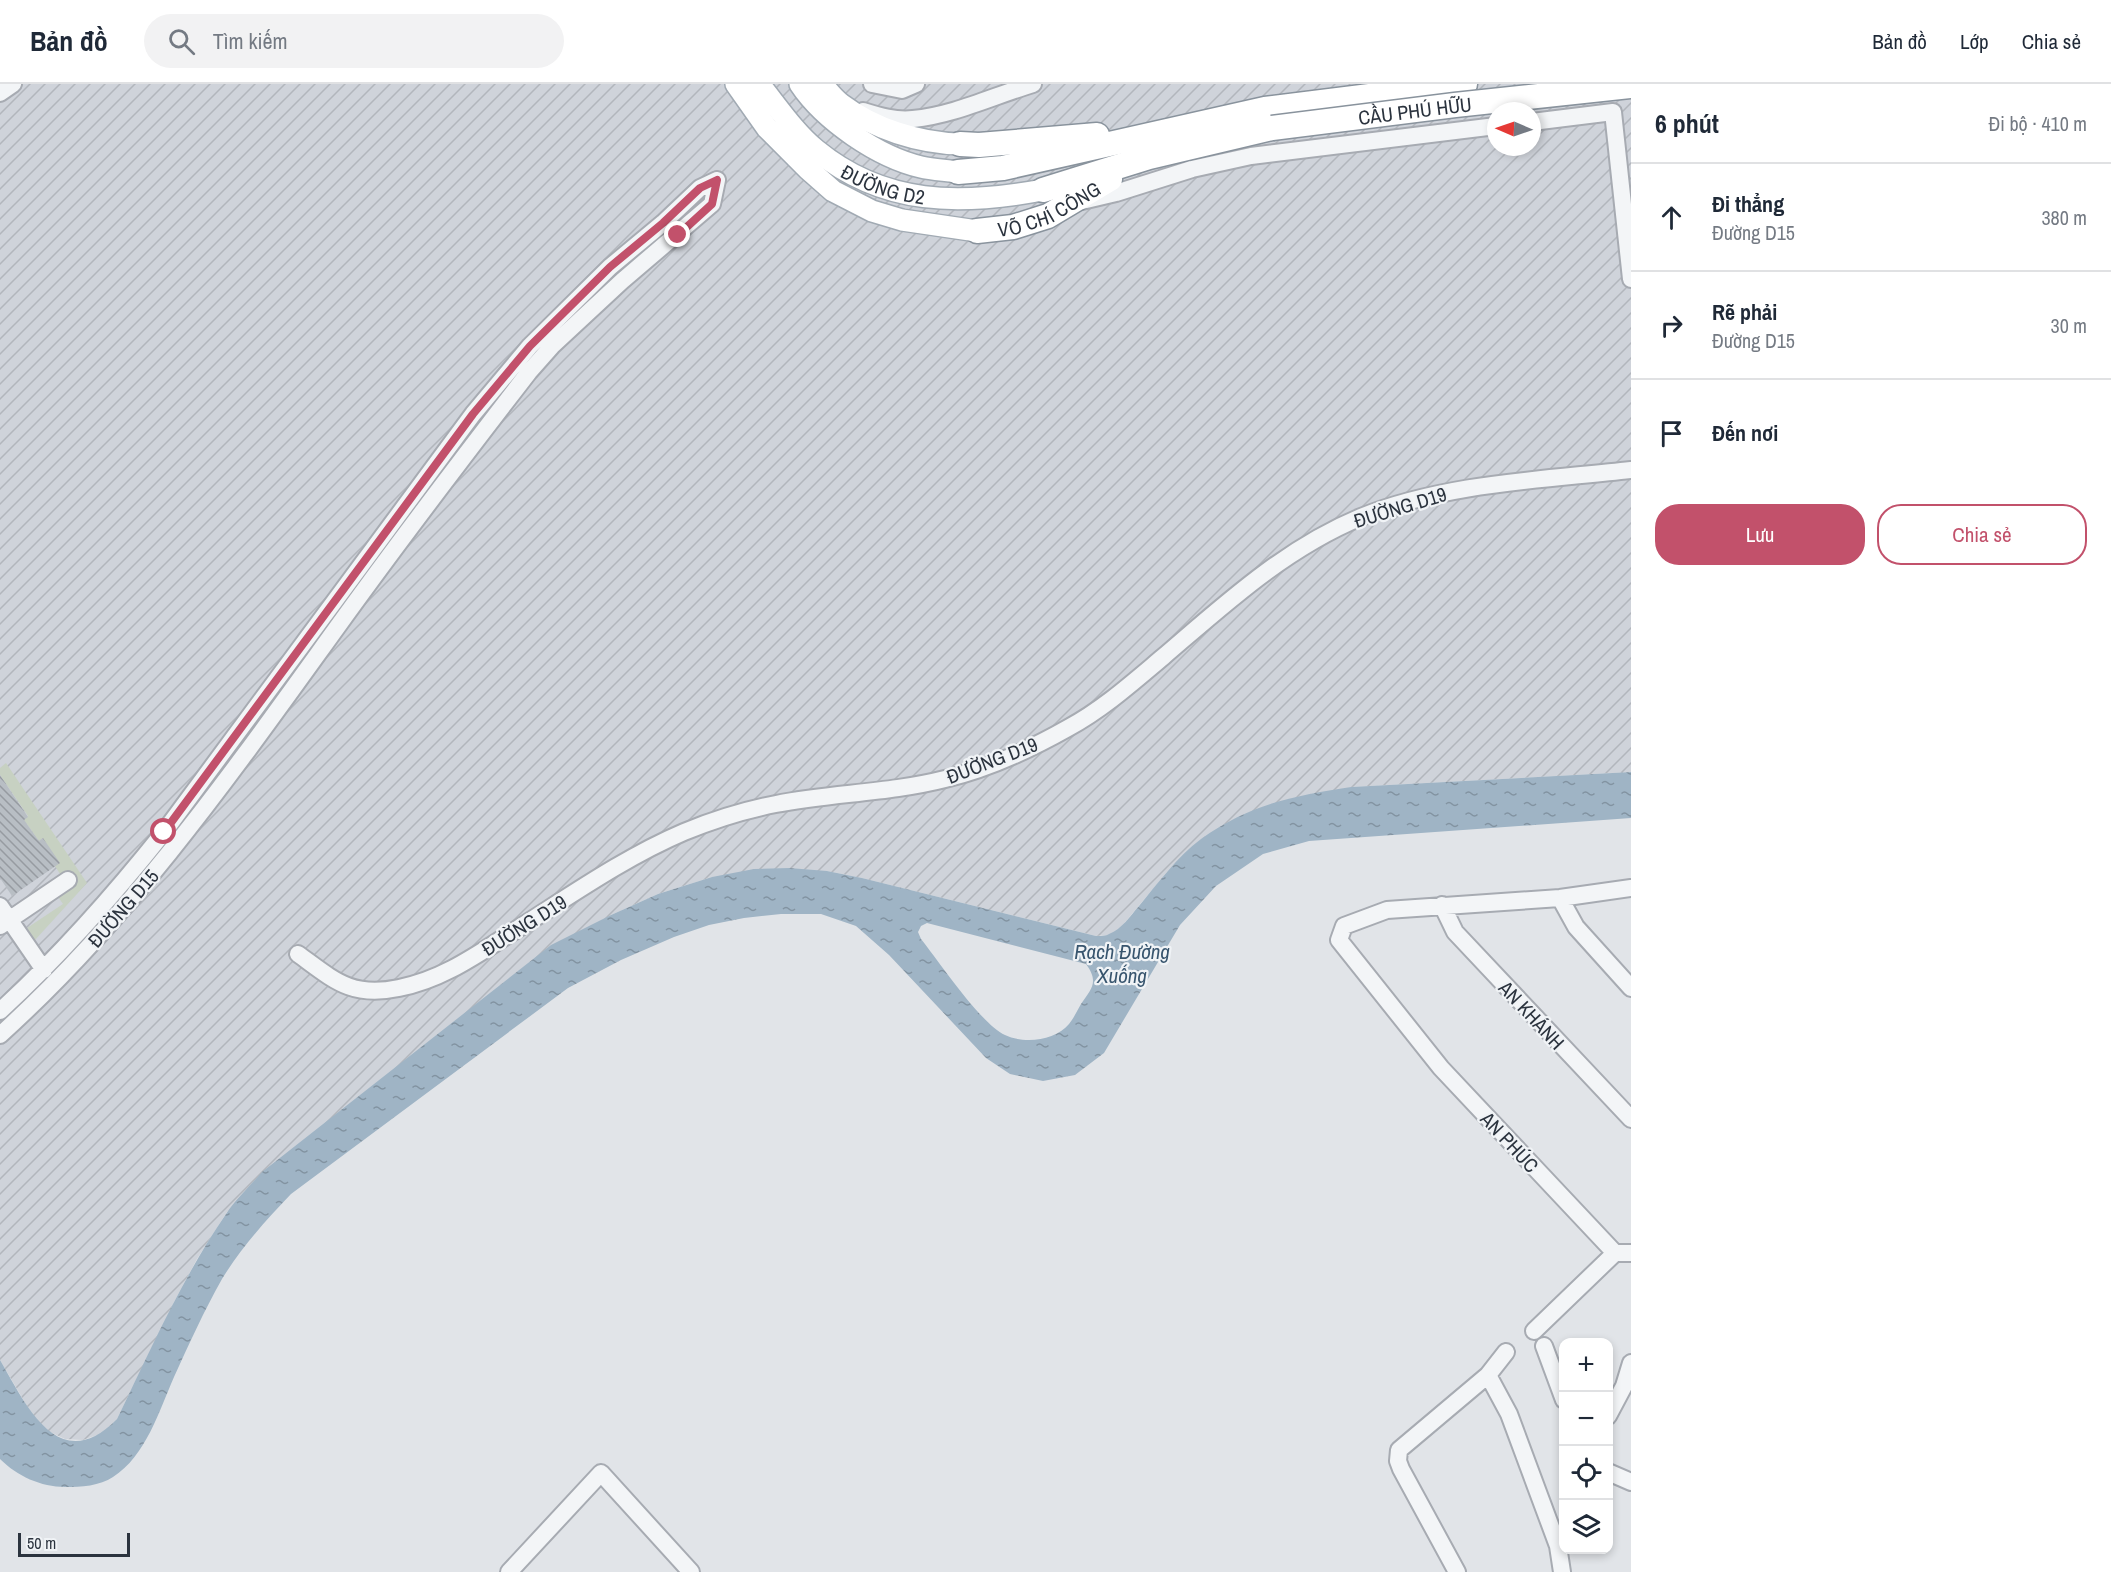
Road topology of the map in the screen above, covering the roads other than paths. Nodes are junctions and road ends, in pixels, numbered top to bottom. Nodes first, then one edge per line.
1 (14, 84) edge
2 (736, 84) edge
3 (759, 84) edge
4 (800, 84) edge
5 (822, 84) edge
6 (872, 84) edge
7 (916, 84) edge
8 (1033, 84) edge
9 (1465, 84) edge
10 (1608, 84) edge
11 (1631, 86) edge
12 (0, 93) edge
13 (841, 104) junction
14 (1613, 112) junction
15 (1268, 118) junction
16 (1541, 121) edge
17 (1487, 127) edge
18 (960, 144) joint
19 (1144, 148) junction
20 (958, 172) joint
21 (1043, 190) joint
22 (1070, 204) junction
23 (978, 231) joint
24 (1631, 279) edge
25 (1631, 470) edge
26 (68, 880) dead end
27 (1631, 888) edge
28 (1560, 898) junction
29 (1442, 905) junction
30 (3, 918) edge
31 (298, 954) dead end
32 (44, 970) junction
33 (1631, 988) edge
34 (0, 1011) edge
35 (0, 1035) edge
36 (1631, 1119) edge
37 (1623, 1253) edge
38 (1534, 1330) dead end
39 (1544, 1346) dead end
40 (1506, 1352) dead end
41 (1631, 1363) edge
42 (1488, 1375) junction
43 (1560, 1392) edge
44 (1613, 1407) edge
45 (1613, 1474) edge
46 (1631, 1482) edge
47 (513, 1571) edge
48 (691, 1572) edge
49 (1457, 1572) edge
50 (1562, 1572) edge

1 - 12 street
2 - 23 main road, ĐƯỜNG D2
3 - 21 main road, ĐƯỜNG D2
4 - 20 main road, ĐƯỜNG D2
5 - 13 main road
6 - 7 street
8 - 13 street
9 - 15 highway, CẦU PHÚ HỮU
10 - 14 street
11 - 15 highway, CẦU PHÚ HỮU, bridge
13 - 18 main road
14 - 16 street
14 - 24 street
15 - 19 highway, VÕ CHÍ CÔNG
17 - 22 street
18 - 19 highway, VÕ CHÍ CÔNG
19 - 20 highway, VÕ CHÍ CÔNG
19 - 21 highway, VÕ CHÍ CÔNG
19 - 22 highway, VÕ CHÍ CÔNG
22 - 23 highway, VÕ CHÍ CÔNG
25 - 31 street, ĐƯỜNG D19
26 - 30 street
27 - 28 street
28 - 29 street
28 - 33 street
29 - 36 street, AN KHÁNH
29 - 37 street, AN PHÚC
30 - 32 street
32 - 34 street, ĐƯỜNG D15
32 - 35 street, ĐƯỜNG D15
37 - 38 street, AN PHÚC
39 - 43 street
40 - 42 street
41 - 44 street
42 - 49 street
42 - 50 street
45 - 46 street
47 - 48 street

